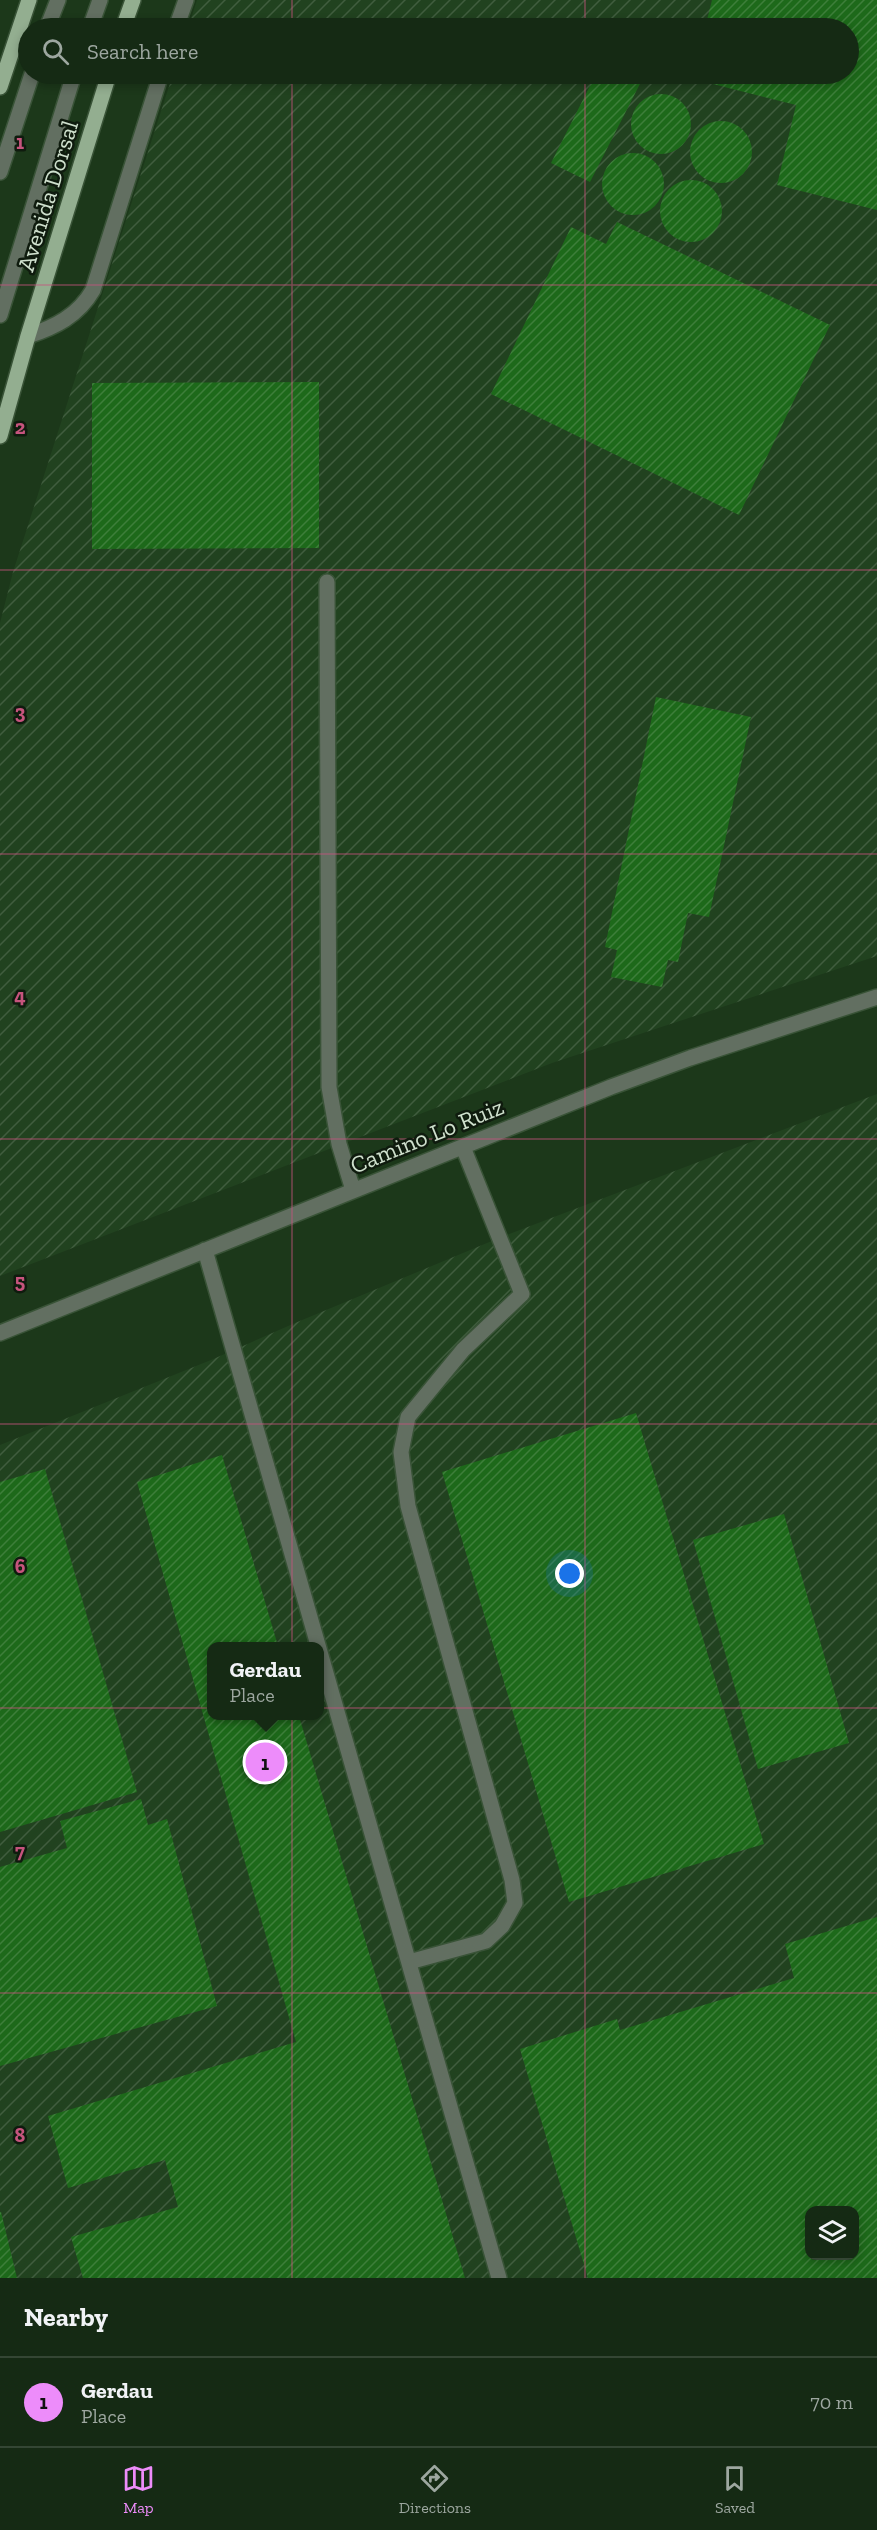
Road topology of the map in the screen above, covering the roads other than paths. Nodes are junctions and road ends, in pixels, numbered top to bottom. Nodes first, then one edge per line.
1 (29, 0) edge
2 (58, 0) edge
3 (100, 0) edge
4 (133, 0) edge
5 (186, 0) edge
6 (23, 18) edge
7 (51, 18) edge
8 (94, 18) edge
9 (127, 18) edge
10 (180, 18) edge
11 (18, 33) edge
12 (29, 84) edge
13 (71, 84) edge
14 (106, 84) edge
15 (158, 84) edge
16 (0, 87) edge
17 (0, 172) edge
18 (0, 315) edge
19 (28, 336) junction
20 (0, 436) edge
21 (327, 582) dead end
22 (877, 996) edge
23 (463, 1147) junction
24 (353, 1190) junction
25 (206, 1250) junction
26 (0, 1333) edge
27 (318, 1642) edge
28 (324, 1664) edge
29 (409, 1962) junction
30 (499, 2278) edge

1 - 6 main road
2 - 7 street
3 - 8 street
4 - 9 main road
5 - 10 street
11 - 16 main road
12 - 17 street
13 - 18 street
14 - 19 main road, Avenida Dorsal
15 - 19 street
19 - 20 main road, Avenida Dorsal
21 - 24 street
22 - 23 street, Camino Lo Ruiz
23 - 24 street, Camino Lo Ruiz
23 - 29 street
24 - 25 street, Camino Lo Ruiz
25 - 26 street, Camino Lo Ruiz
25 - 27 street
28 - 29 street
29 - 30 street

